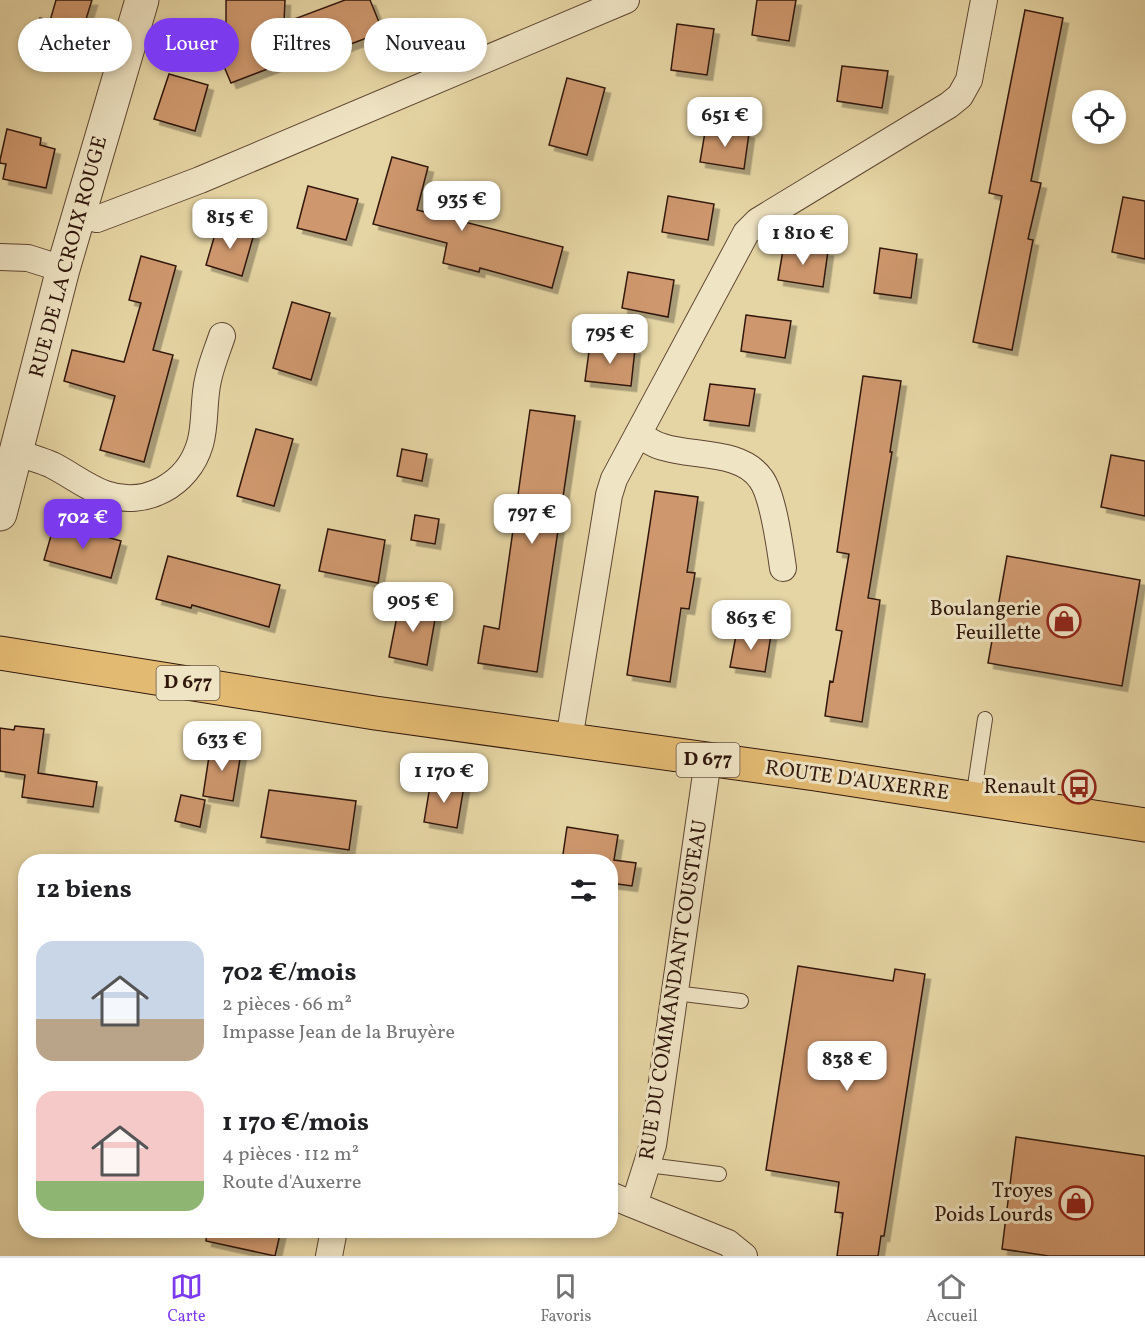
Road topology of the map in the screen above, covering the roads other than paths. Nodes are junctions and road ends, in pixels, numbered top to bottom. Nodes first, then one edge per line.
1 (142, 0) edge
2 (626, 0) edge
3 (984, 0) edge
4 (80, 215) junction
5 (0, 256) edge
6 (63, 269) junction
7 (222, 336) dead end
8 (638, 434) junction
9 (17, 453) junction
10 (0, 514) edge
11 (783, 568) dead end
12 (0, 653) edge
13 (985, 719) dead end
14 (569, 740) junction
15 (708, 760) junction
16 (973, 798) junction
17 (1145, 825) edge
18 (675, 993) junction
19 (741, 1001) dead end
20 (648, 1165) junction
21 (719, 1174) dead end
22 (618, 1198) edge
23 (634, 1205) junction
24 (332, 1238) edge
25 (329, 1256) edge
26 (744, 1256) edge

1 - 4 street, RUE DE LA CROIX ROUGE
2 - 4 street
3 - 8 street
4 - 6 street, RUE DE LA CROIX ROUGE
5 - 6 street
6 - 9 street, RUE DE LA CROIX ROUGE
7 - 9 street
8 - 11 street
8 - 14 street
9 - 10 street, RUE DE LA CROIX ROUGE
12 - 14 main road, ROUTE D'AUXERRE / D 677
13 - 16 lane
14 - 15 main road, ROUTE D'AUXERRE / D 677
15 - 16 main road, ROUTE D'AUXERRE / D 677
15 - 18 street, RUE DU COMMANDANT COUSTEAU
16 - 17 main road, ROUTE D'AUXERRE / D 677
18 - 19 lane
18 - 20 street, RUE DU COMMANDANT COUSTEAU
20 - 21 lane
20 - 23 street, RUE DU COMMANDANT COUSTEAU
22 - 23 street
23 - 26 street
24 - 25 street

